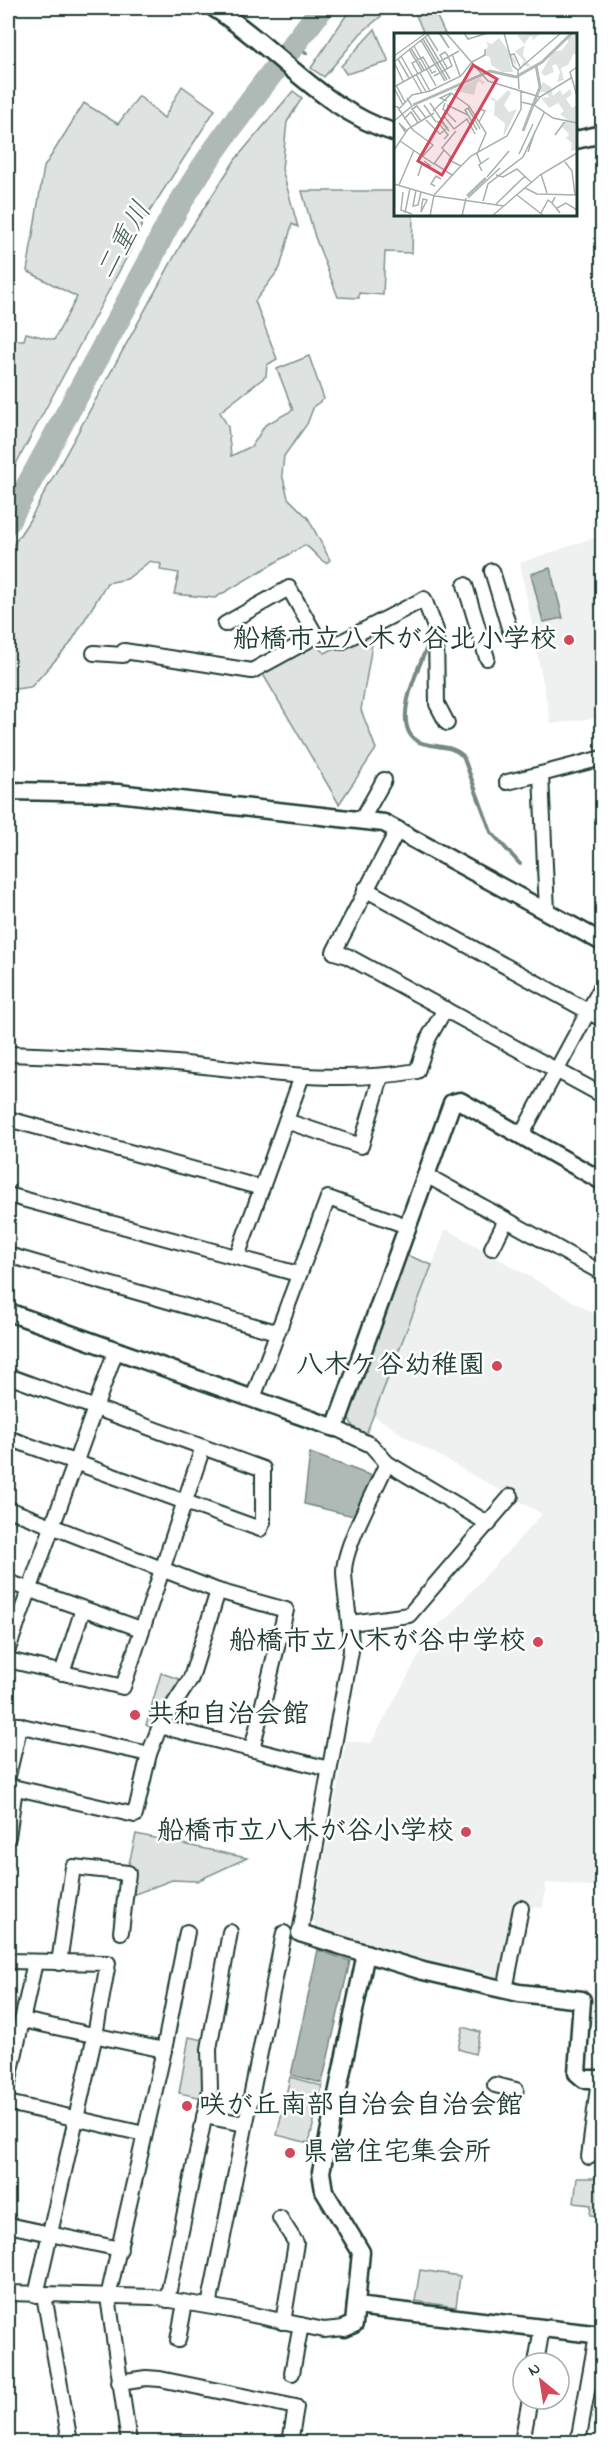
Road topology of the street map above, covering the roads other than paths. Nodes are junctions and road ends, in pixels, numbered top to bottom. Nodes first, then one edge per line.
1 (214, 8) edge
2 (394, 131) edge
3 (603, 134) edge
4 (577, 140) edge
5 (492, 571) dead end
6 (465, 585) dead end
7 (225, 624) dead end
8 (511, 634) dead end
9 (341, 642) dead end
10 (94, 653) dead end
11 (487, 658) dead end
12 (447, 723) dead end
13 (603, 758) edge
14 (541, 774) junction
15 (384, 780) dead end
16 (507, 782) dead end
17 (8, 791) edge
18 (362, 819) junction
19 (398, 829) junction
20 (365, 889) junction
21 (547, 912) junction
22 (603, 942) edge
23 (603, 986) edge
24 (445, 1009) junction
25 (588, 1011) junction
26 (603, 1019) edge
27 (8, 1054) edge
28 (557, 1070) junction
29 (302, 1076) junction
30 (381, 1077) junction
31 (603, 1095) edge
32 (8, 1119) edge
33 (286, 1121) junction
34 (521, 1136) junction
35 (426, 1175) junction
36 (603, 1181) edge
37 (262, 1188) junction
38 (8, 1195) edge
39 (506, 1220) junction
40 (407, 1226) junction
41 (492, 1248) dead end
42 (8, 1255) edge
43 (237, 1257) junction
44 (603, 1273) edge
45 (297, 1274) junction
46 (8, 1312) edge
47 (276, 1332) junction
48 (116, 1350) junction
49 (8, 1376) edge
50 (253, 1398) junction
51 (96, 1407) junction
52 (335, 1428) junction
53 (8, 1438) edge
54 (203, 1447) junction
55 (75, 1463) junction
56 (387, 1463) junction
57 (511, 1496) dead end
58 (183, 1502) junction
59 (8, 1509) edge
60 (489, 1524) junction
61 (52, 1526) junction
62 (162, 1568) junction
63 (8, 1582) edge
64 (29, 1590) junction
65 (218, 1591) junction
66 (83, 1609) junction
67 (351, 1623) junction
68 (141, 1629) junction
69 (8, 1648) edge
70 (8, 1660) edge
71 (63, 1673) junction
72 (14, 1724) edge
73 (160, 1726) junction
74 (252, 1749) junction
75 (149, 1754) junction
76 (329, 1769) junction
77 (10, 1783) edge
78 (8, 1837) edge
79 (521, 1908) dead end
80 (121, 1932) dead end
81 (187, 1932) dead end
82 (230, 1932) dead end
83 (292, 1933) junction
84 (366, 1953) junction
85 (8, 1961) edge
86 (35, 1962) junction
87 (59, 1963) junction
88 (504, 1990) junction
89 (22, 2020) junction
90 (95, 2035) junction
91 (164, 2050) junction
92 (601, 2079) edge
93 (8, 2084) edge
94 (495, 2085) dead end
95 (516, 2090) dead end
96 (8, 2103) edge
97 (204, 2116) junction
98 (76, 2118) junction
99 (245, 2124) junction
100 (144, 2134) junction
101 (589, 2157) dead end
102 (280, 2218) dead end
103 (8, 2225) edge
104 (50, 2235) junction
105 (120, 2249) junction
106 (8, 2293) edge
107 (40, 2295) junction
108 (108, 2297) junction
109 (167, 2300) junction
110 (185, 2303) junction
111 (209, 2306) junction
112 (357, 2306) junction
113 (283, 2322) junction
114 (301, 2325) junction
115 (345, 2328) joint
116 (542, 2328) junction
117 (600, 2335) edge
118 (178, 2340) dead end
119 (538, 2351) edge
120 (292, 2373) dead end
121 (119, 2382) junction
122 (528, 2411) edge
123 (70, 2442) edge
124 (129, 2442) edge
125 (176, 2442) edge
126 (194, 2442) edge
127 (290, 2442) edge
128 (522, 2442) edge
129 (578, 2442) edge

1 - 2 street
3 - 4 street
5 - 8 street
6 - 11 street
7 - 10 street
9 - 12 street
13 - 14 street
14 - 16 street
14 - 21 street
15 - 18 street
17 - 18 street
18 - 19 street
19 - 20 street
19 - 21 street
20 - 24 street
20 - 25 street
21 - 22 street
23 - 25 street
24 - 28 street
24 - 30 street
25 - 26 street
25 - 28 street
27 - 29 street
28 - 31 street
28 - 34 street
29 - 30 street
29 - 33 street
30 - 33 street
32 - 37 street
33 - 37 street
34 - 35 street
34 - 36 street
35 - 39 street
35 - 40 street
37 - 43 street
38 - 43 street
39 - 41 street
39 - 44 street
40 - 45 street
40 - 52 street
42 - 47 street
43 - 45 street
45 - 47 street
46 - 48 street
47 - 50 street
48 - 50 street
48 - 51 street
49 - 51 street
50 - 52 street
51 - 54 street
51 - 55 street
52 - 56 street
53 - 55 street
54 - 58 street
54 - 58 street
55 - 58 street
55 - 61 street
56 - 60 street
56 - 67 street
57 - 60 street
58 - 62 street
59 - 61 street
60 - 67 street
61 - 62 street
61 - 64 street
62 - 65 street
62 - 68 street
63 - 64 street
64 - 66 street
64 - 69 street
65 - 73 street
65 - 74 street
66 - 68 street
66 - 71 street
67 - 76 street
68 - 71 street
70 - 71 street
72 - 75 street
72 - 77 street
73 - 74 street
73 - 75 street
74 - 76 street
75 - 77 street
76 - 83 street
77 - 78 street
79 - 88 street
80 - 87 street
81 - 91 street
82 - 97 street
83 - 84 street
83 - 99 street
84 - 88 street
84 - 112 street
85 - 86 street
86 - 87 street
86 - 89 street
87 - 90 street
88 - 92 street
89 - 90 street
89 - 93 street
90 - 91 street
90 - 98 street
91 - 100 street
92 - 101 street
94 - 95 street
96 - 98 street
97 - 99 street
97 - 109 street
98 - 100 street
98 - 104 street
99 - 111 street
100 - 105 street
102 - 113 street
103 - 104 street
104 - 105 street
104 - 107 street
105 - 108 street
106 - 107 street
107 - 108 street
107 - 123 street
108 - 109 street
108 - 121 street
109 - 110 street
110 - 111 street
110 - 118 street
111 - 113 street
112 - 115 street
112 - 116 street
113 - 114 street
114 - 115 street
114 - 120 street
116 - 117 street
116 - 119 street
117 - 129 street
121 - 124 street
121 - 127 street
122 - 128 street
125 - 126 street

